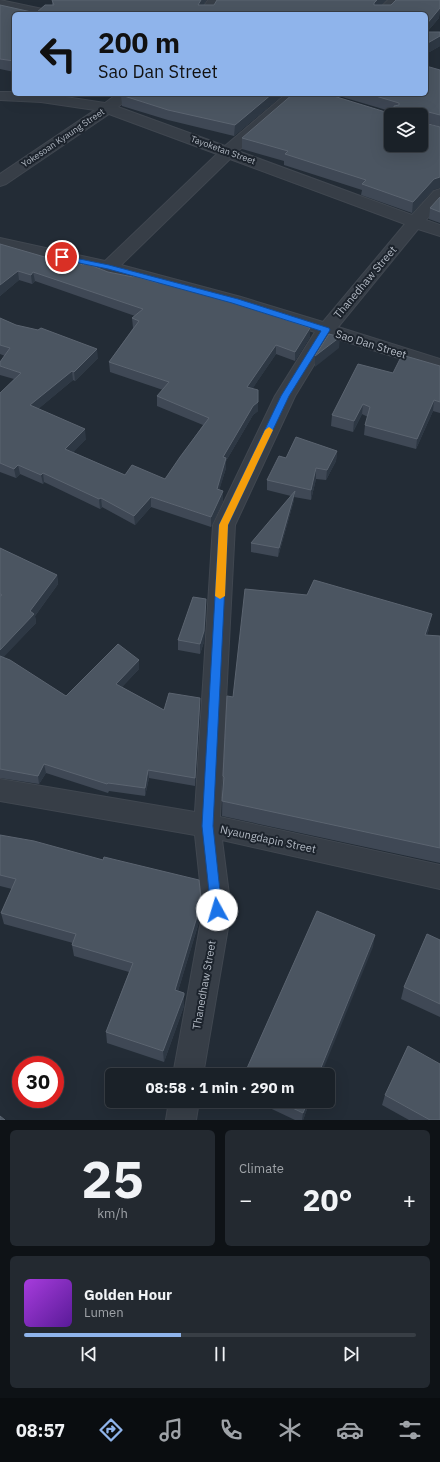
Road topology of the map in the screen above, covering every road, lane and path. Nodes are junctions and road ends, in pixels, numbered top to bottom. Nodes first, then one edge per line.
1 (215, 0) edge
2 (396, 0) edge
3 (4, 3) edge
4 (39, 12) edge
5 (207, 12) edge
6 (383, 12) edge
7 (0, 96) edge
8 (123, 96) edge
9 (293, 96) edge
10 (107, 108) junction
11 (228, 152) junction
12 (0, 181) edge
13 (440, 194) edge
14 (415, 222) junction
15 (440, 231) edge
16 (0, 243) edge
17 (109, 267) junction
18 (326, 330) junction
19 (440, 365) edge
20 (0, 790) edge
21 (208, 826) junction
22 (440, 878) edge
23 (189, 1068) edge
24 (183, 1108) edge
25 (181, 1120) edge

1 - 5 street
2 - 6 street
3 - 4 street
7 - 10 street, Tayoketan Street
8 - 10 street, Yokesoan Kyaung Street
9 - 11 street
10 - 11 street, Tayoketan Street
10 - 12 street, Yokesoan Kyaung Street
11 - 14 street, Tayoketan Street
11 - 17 street
13 - 14 street, Thanedhaw Street
14 - 15 street, Tayoketan Street
14 - 18 street, Thanedhaw Street
16 - 17 street, Sao Dan Street
17 - 18 street, Sao Dan Street
18 - 19 street, Sao Dan Street
18 - 21 street, Thanedhaw Street
20 - 21 street, Nyaungdapin Street
21 - 22 street, Nyaungdapin Street
21 - 23 street, Thanedhaw Street
24 - 25 street

